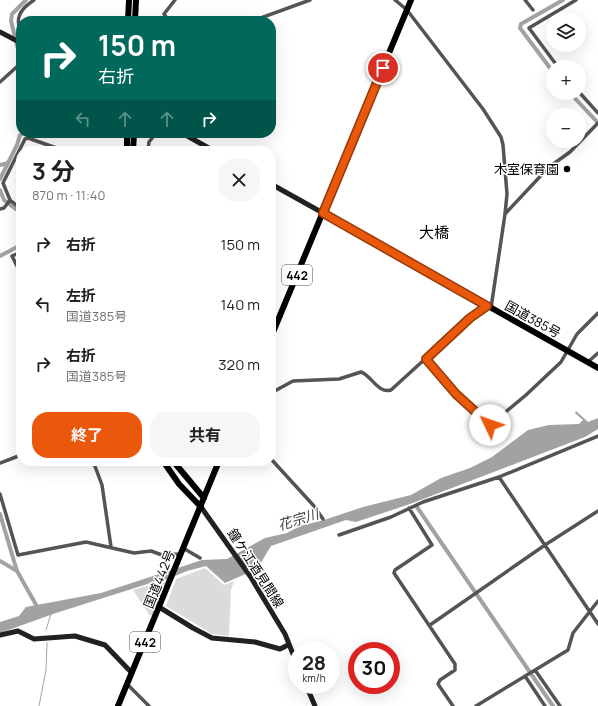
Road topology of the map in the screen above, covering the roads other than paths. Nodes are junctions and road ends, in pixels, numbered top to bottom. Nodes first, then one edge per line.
1 (34, 0) edge
2 (129, 0) edge
3 (136, 0) edge
4 (175, 0) edge
5 (310, 0) edge
6 (395, 0) edge
7 (411, 0) edge
8 (525, 0) edge
9 (576, 0) edge
10 (407, 10) junction
11 (533, 10) dead end
12 (19, 16) edge
13 (128, 16) edge
14 (135, 16) edge
15 (165, 16) edge
16 (266, 16) edge
17 (0, 32) edge
18 (16, 40) edge
19 (553, 60) edge
20 (16, 68) edge
21 (0, 82) edge
22 (586, 100) edge
23 (598, 114) edge
24 (597, 124) edge
25 (28, 138) edge
26 (28, 138) edge
27 (191, 138) edge
28 (22, 146) edge
29 (51, 146) edge
30 (206, 146) edge
31 (16, 158) edge
32 (276, 187) edge
33 (9, 202) junction
34 (16, 206) edge
35 (0, 209) edge
36 (323, 213) junction
37 (505, 214) junction
38 (16, 254) edge
39 (16, 264) edge
40 (489, 307) junction
41 (598, 313) edge
42 (276, 325) edge
43 (568, 351) junction
44 (598, 353) edge
45 (426, 359) junction
46 (588, 362) junction
47 (598, 368) edge
48 (276, 390) edge
49 (598, 436) edge
50 (16, 457) edge
51 (0, 463) edge
52 (276, 464) edge
53 (95, 466) edge
54 (166, 466) edge
55 (177, 466) edge
56 (217, 466) edge
57 (499, 477) junction
58 (0, 494) edge
59 (204, 498) junction
60 (409, 508) junction
61 (199, 511) junction
62 (598, 511) edge
63 (323, 519) dead end
64 (339, 535) dead end
65 (545, 545) junction
66 (112, 547) junction
67 (183, 548) junction
68 (181, 554) junction
69 (200, 558) dead end
70 (598, 601) edge
71 (159, 607) junction
72 (590, 612) junction
73 (598, 624) edge
74 (430, 625) junction
75 (0, 635) edge
76 (288, 644) joint
77 (132, 673) junction
78 (530, 673) junction
79 (127, 684) junction
80 (310, 694) edge
81 (118, 706) edge
82 (149, 706) edge
83 (315, 706) edge
84 (453, 706) edge
85 (476, 706) edge
86 (545, 706) edge
87 (560, 706) edge

1 - 12 street
2 - 13 highway
3 - 14 highway
4 - 15 street
5 - 16 street
6 - 10 street
7 - 10 highway
8 - 11 street
9 - 19 street
10 - 36 highway
10 - 37 street
17 - 18 main road
20 - 21 street
22 - 23 street
24 - 37 street
25 - 29 street
26 - 28 street
27 - 30 main road
31 - 33 street
32 - 36 main road
33 - 34 street
33 - 35 street
36 - 40 highway, 国道385号
36 - 42 highway, 442
37 - 40 street
38 - 39 street
40 - 43 highway, 国道385号
40 - 45 street
41 - 43 street
43 - 45 street
43 - 46 highway, 国道385号
44 - 46 street
45 - 48 street
46 - 47 highway, 国道385号
49 - 57 street
50 - 51 street
52 - 63 street
53 - 66 street
54 - 61 highway
55 - 59 highway
56 - 59 highway, 国道442号 / 442
57 - 60 street
57 - 65 street
58 - 66 street
59 - 61 highway, 国道442号 / 442
60 - 64 street
60 - 74 street
61 - 67 highway, 国道442号 / 442
61 - 76 main road, 鐘ケ江酒見間線
62 - 65 street
65 - 72 street
65 - 74 street
66 - 68 street
67 - 68 highway, 国道442号 / 442
67 - 69 street
68 - 71 highway, 国道442号 / 442
70 - 72 street
71 - 76 main road
71 - 77 highway, 国道442号 / 442
72 - 73 street
72 - 78 street
74 - 84 street
75 - 77 main road
77 - 79 highway, 国道442号 / 442
78 - 85 street
78 - 86 street
78 - 87 street
79 - 81 highway, 国道442号 / 442
79 - 82 street
80 - 83 main road

